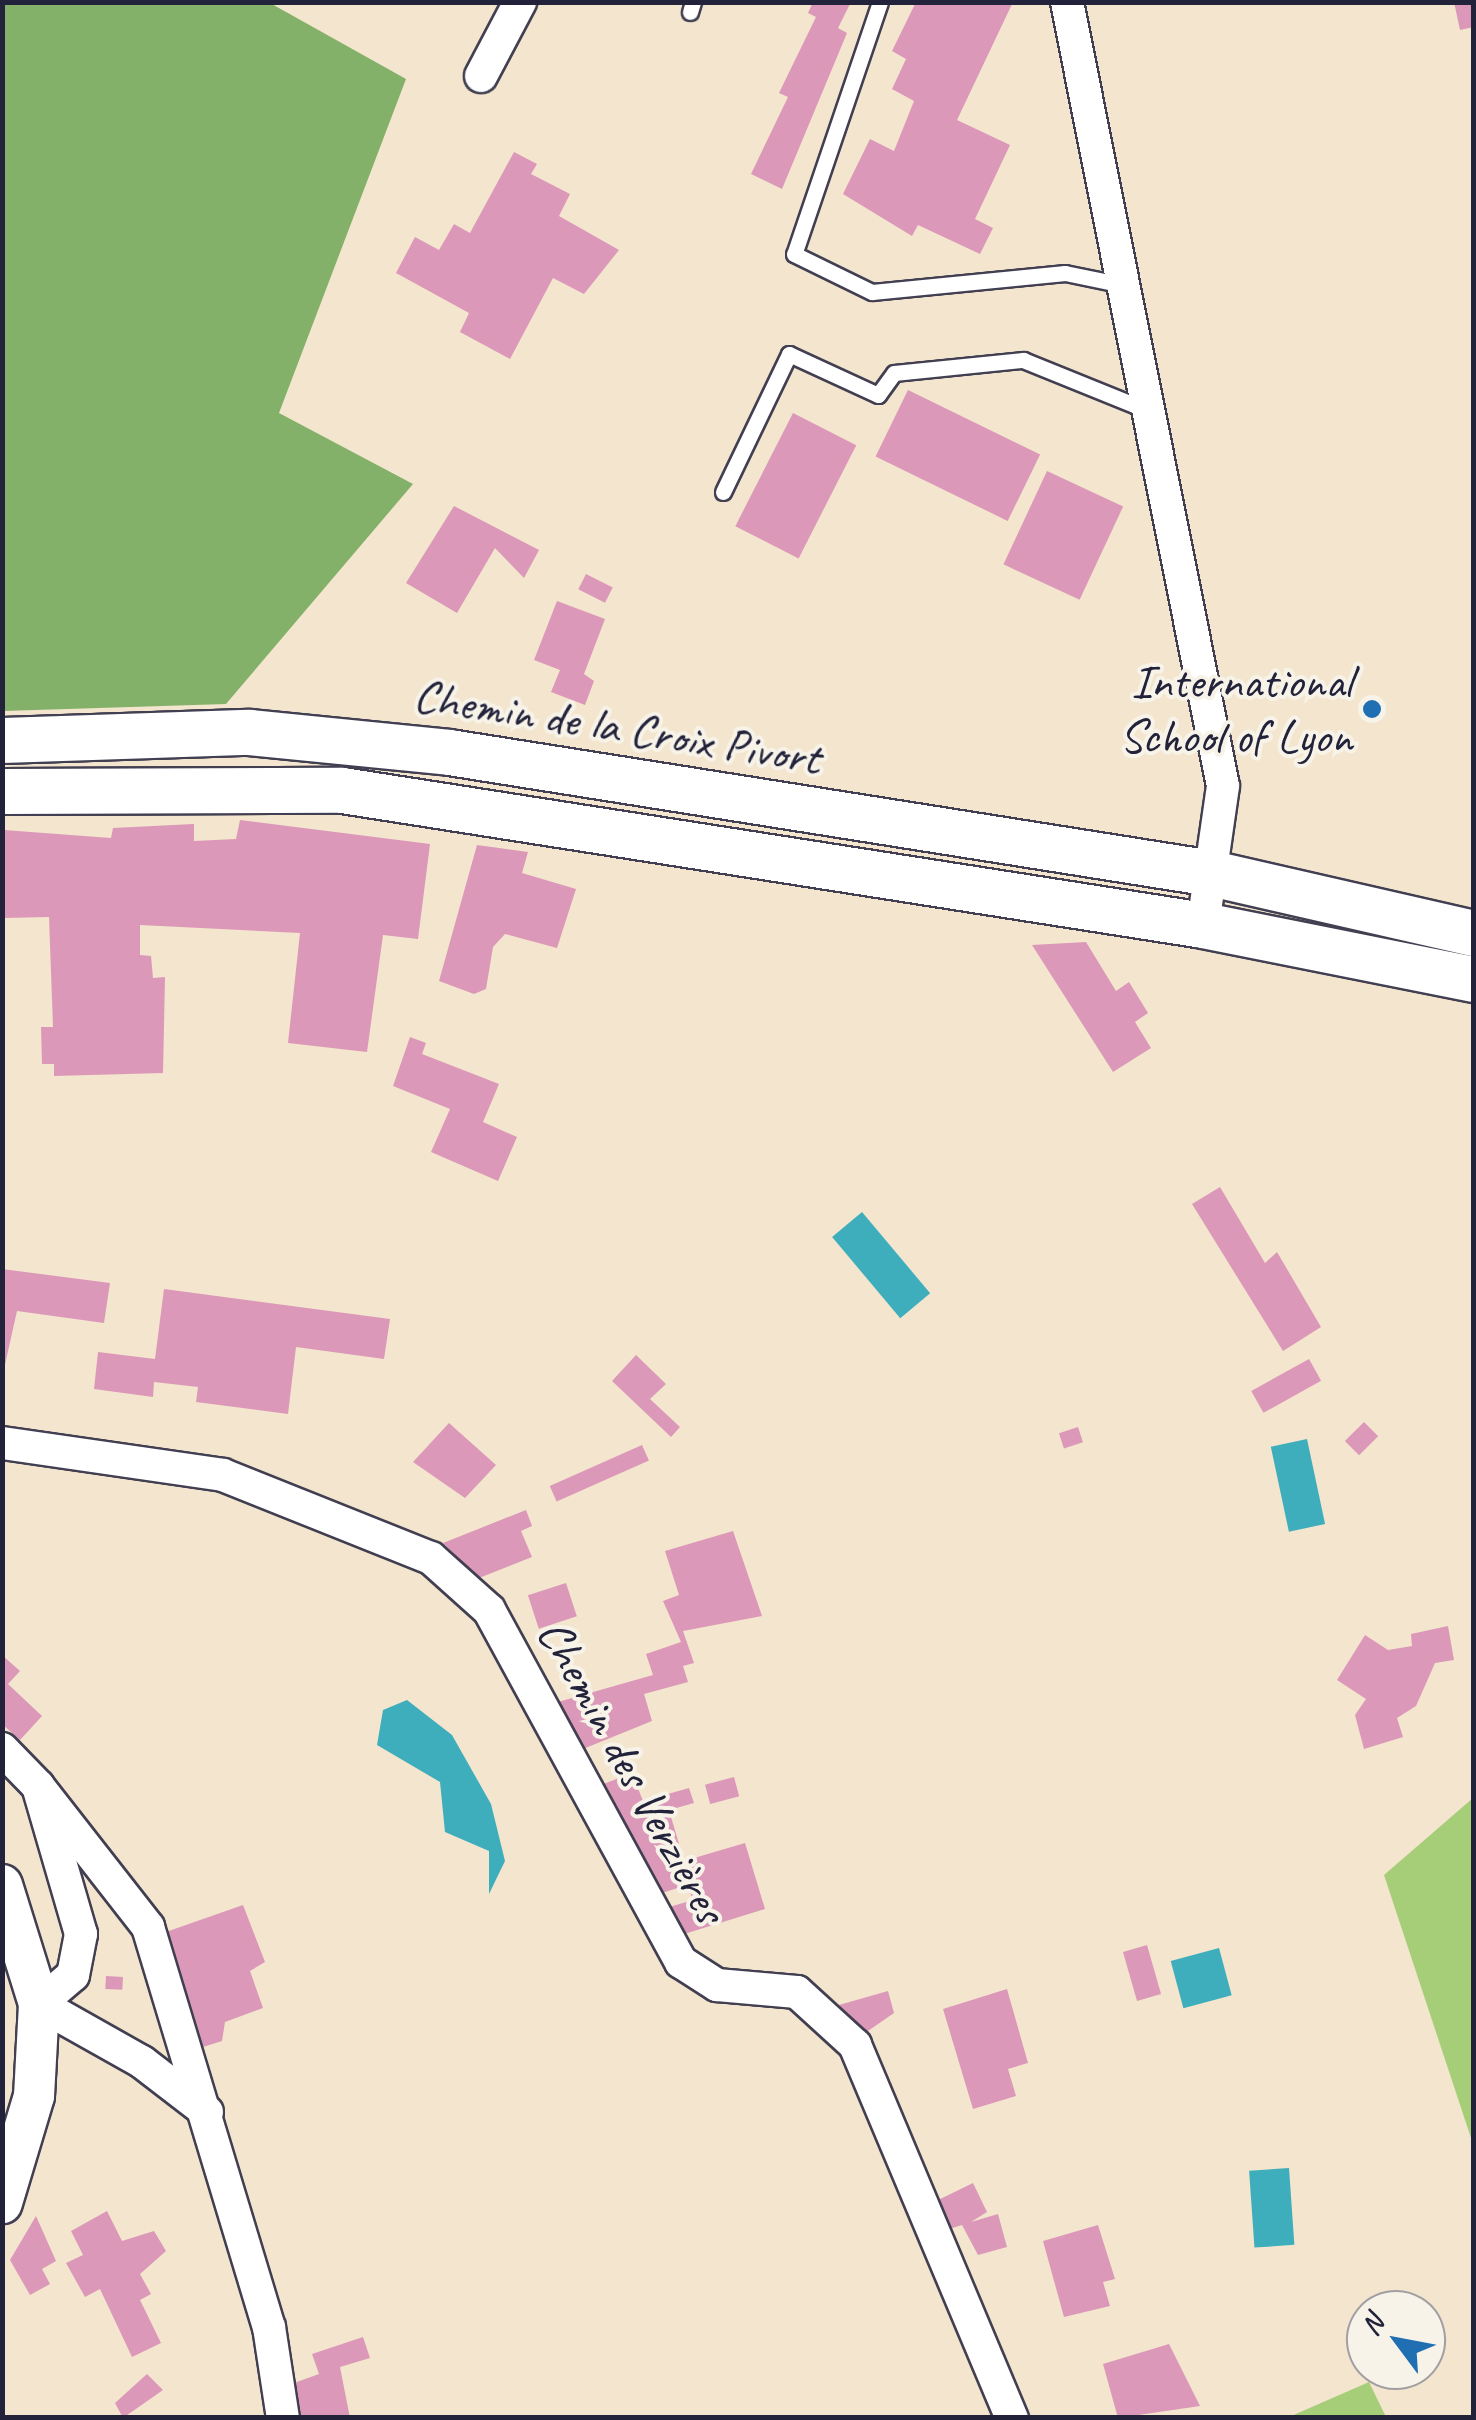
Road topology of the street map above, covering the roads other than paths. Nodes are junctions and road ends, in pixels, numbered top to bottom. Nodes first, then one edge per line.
1 (520, 2) edge
2 (880, 2) edge
3 (1067, 2) edge
4 (481, 76) dead end
5 (1128, 286) junction
6 (1156, 414) junction
7 (723, 492) dead end
8 (2, 740) edge
9 (2, 791) edge
10 (1211, 873) junction
11 (1203, 925) junction
12 (1474, 932) edge
13 (1474, 979) edge
14 (2, 1443) edge
15 (2, 1749) edge
16 (38, 1786) junction
17 (2, 1885) edge
18 (39, 2004) junction
19 (207, 2112) junction
20 (2, 2203) edge
21 (282, 2418) edge
22 (1012, 2418) edge

1 - 4 street
2 - 5 lane
3 - 5 street
5 - 6 street
6 - 7 lane
6 - 10 street
8 - 10 main road, Chemin de la Croix Pivort
9 - 11 main road
10 - 11 street
10 - 12 main road, Chemin de la Croix Pivort
11 - 13 main road
14 - 22 street, Chemin des Verzières
15 - 16 street
16 - 18 street
16 - 19 street
17 - 18 street
18 - 19 street
18 - 20 street
19 - 21 street

